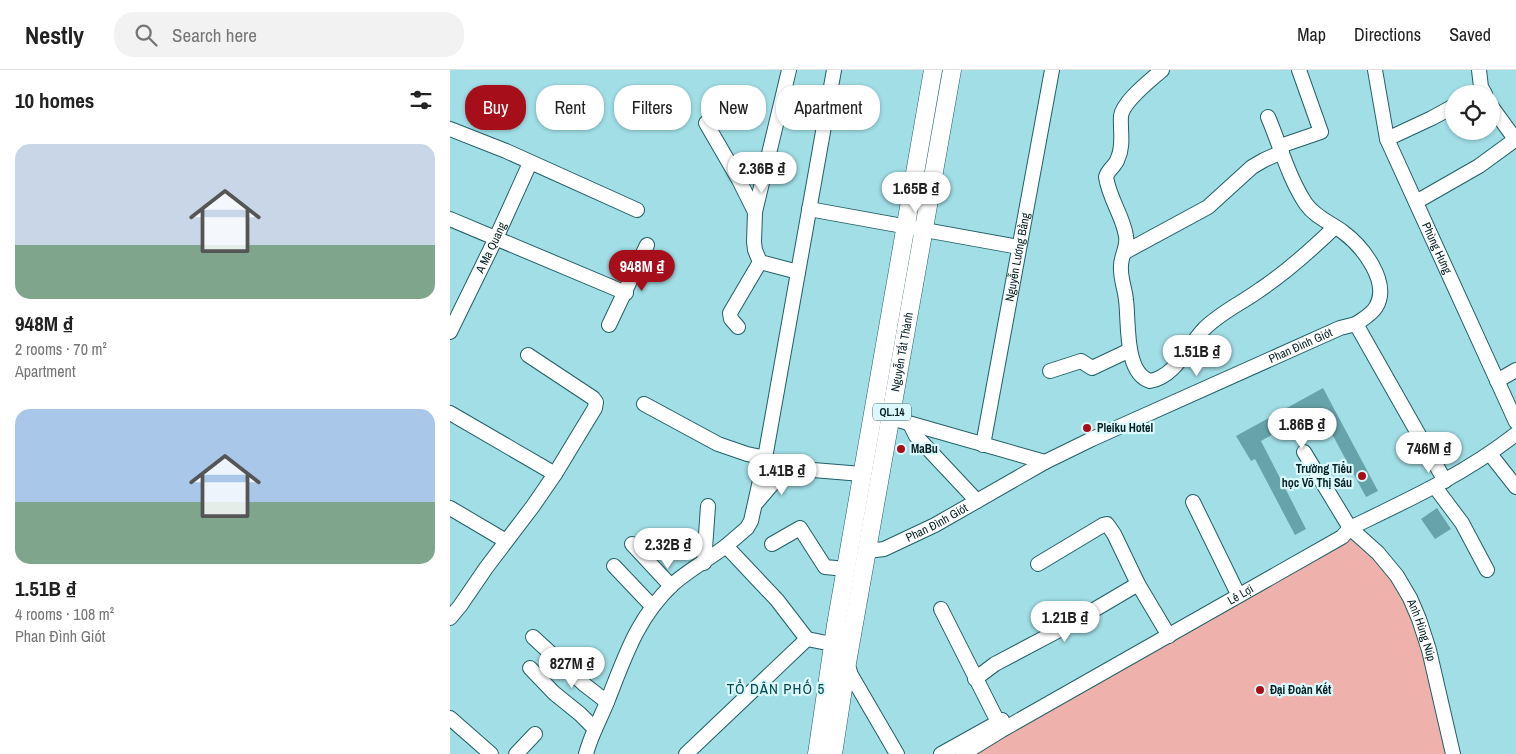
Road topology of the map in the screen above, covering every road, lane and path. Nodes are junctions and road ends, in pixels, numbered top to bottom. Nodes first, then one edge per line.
1 (790, 70) edge
2 (834, 70) edge
3 (933, 70) edge
4 (952, 70) edge
5 (1052, 70) edge
6 (1162, 70) edge
7 (1299, 70) edge
8 (1375, 70) edge
9 (1478, 70) edge
10 (1479, 85) edge
11 (1445, 111) edge
12 (1268, 116) dead end
13 (1500, 118) edge
14 (450, 129) edge
15 (710, 130) edge
16 (1387, 139) junction
17 (1515, 139) edge
18 (1281, 149) junction
19 (530, 163) junction
20 (1416, 202) junction
21 (809, 209) junction
22 (637, 210) dead end
23 (755, 212) junction
24 (450, 219) edge
25 (905, 226) junction
26 (1335, 227) junction
27 (924, 230) junction
28 (496, 238) junction
29 (647, 245) dead end
30 (1019, 247) junction
31 (1125, 252) junction
32 (760, 262) junction
33 (798, 272) junction
34 (626, 293) junction
35 (454, 317) edge
36 (1356, 324) junction
37 (609, 325) dead end
38 (738, 327) dead end
39 (450, 332) edge
40 (1130, 350) junction
41 (528, 355) dead end
42 (1516, 370) edge
43 (1050, 372) dead end
44 (1498, 381) junction
45 (644, 404) dead end
46 (450, 413) edge
47 (891, 418) junction
48 (1516, 422) edge
49 (910, 424) junction
50 (1516, 434) edge
51 (983, 445) junction
52 (1304, 452) dead end
53 (1490, 454) junction
54 (764, 462) junction
55 (1045, 462) junction
56 (786, 468) junction
57 (555, 474) junction
58 (862, 474) junction
59 (1440, 484) junction
60 (1516, 487) edge
61 (977, 501) junction
62 (1193, 502) dead end
63 (755, 504) junction
64 (708, 506) dead end
65 (450, 508) edge
66 (1350, 528) junction
67 (506, 541) junction
68 (632, 544) dead end
69 (772, 544) dead end
70 (726, 546) junction
71 (868, 551) junction
72 (704, 563) junction
73 (1038, 564) dead end
74 (614, 566) dead end
75 (846, 569) junction
76 (1487, 570) dead end
77 (1138, 584) junction
78 (671, 586) junction
79 (1236, 590) junction
80 (652, 606) junction
81 (942, 609) dead end
82 (450, 618) edge
83 (1167, 633) junction
84 (533, 637) dead end
85 (807, 639) junction
86 (844, 652) junction
87 (530, 668) dead end
88 (975, 679) junction
89 (607, 702) junction
90 (450, 718) edge
91 (998, 722) junction
92 (595, 729) junction
93 (535, 734) dead end
94 (491, 754) edge
95 (516, 754) edge
96 (586, 754) edge
97 (686, 754) edge
98 (817, 754) edge
99 (833, 754) edge
100 (897, 754) edge
101 (941, 754) edge
102 (963, 754) edge
103 (1453, 754) edge

1 - 23 street
2 - 21 street
3 - 25 main road, Nguyễn Tất Thành / QL.14
4 - 27 main road, Nguyễn Tất Thành / QL.14
5 - 30 street, Nguyễn Lương Bằng
6 - 31 street
7 - 18 street
8 - 16 street, Phùng Hưng
9 - 10 street
11 - 16 street
12 - 18 street
13 - 17 street
14 - 19 street
15 - 23 street
16 - 20 street, Phùng Hưng
17 - 20 street
18 - 26 street
18 - 31 street
19 - 22 street
19 - 28 street, A Ma Quang
20 - 44 street, Phùng Hưng
21 - 25 street
21 - 33 street
23 - 32 street
24 - 28 street
25 - 27 street
25 - 58 main road, Nguyễn Tất Thành / QL.14
26 - 36 street
26 - 40 street
27 - 30 street
27 - 47 main road, Nguyễn Tất Thành / QL.14
28 - 34 street
28 - 35 street, A Ma Quang
29 - 34 street
30 - 51 street, Nguyễn Lương Bằng
31 - 40 street
32 - 33 street
32 - 38 street
33 - 54 street
34 - 37 street
35 - 39 street, A Ma Quang
36 - 55 street, Phan Đình Giót
36 - 59 street
40 - 43 street
41 - 57 street
42 - 44 street
44 - 48 street, Phùng Hưng
45 - 54 street
46 - 57 street
47 - 49 street
47 - 71 main road, Nguyễn Tất Thành / QL.14
49 - 51 street
49 - 61 street
50 - 53 street, Lê Lợi
51 - 55 street
52 - 66 street, Anh Hùng Núp
53 - 59 street, Lê Lợi
53 - 60 street
54 - 56 street
54 - 63 street
55 - 61 street, Phan Đình Giót
56 - 58 street
56 - 63 street
57 - 67 street
58 - 75 main road, Nguyễn Tất Thành / QL.14
59 - 66 street, Lê Lợi
59 - 76 street
61 - 71 street, Phan Đình Giót
62 - 79 street
63 - 70 street
64 - 72 street
65 - 67 street
66 - 79 street
66 - 83 street, Lê Lợi
66 - 103 street, Anh Hùng Núp
67 - 82 street
68 - 78 street
69 - 75 street
70 - 72 street
70 - 85 street
71 - 86 main road, Nguyễn Tất Thành / QL.14
72 - 78 street
73 - 77 street
74 - 80 street
75 - 86 main road, Nguyễn Tất Thành / QL.14
77 - 83 street
77 - 88 street
78 - 80 street
79 - 83 street
80 - 89 street
81 - 88 street
83 - 91 street
83 - 102 street, Lê Lợi
84 - 89 street
85 - 86 street
85 - 97 street
86 - 98 main road, Nguyễn Tất Thành / QL.14
86 - 99 main road, Nguyễn Tất Thành / QL.14
86 - 100 street
87 - 92 street
88 - 91 street
89 - 92 street
90 - 94 street
91 - 101 street
92 - 96 street
93 - 95 street

